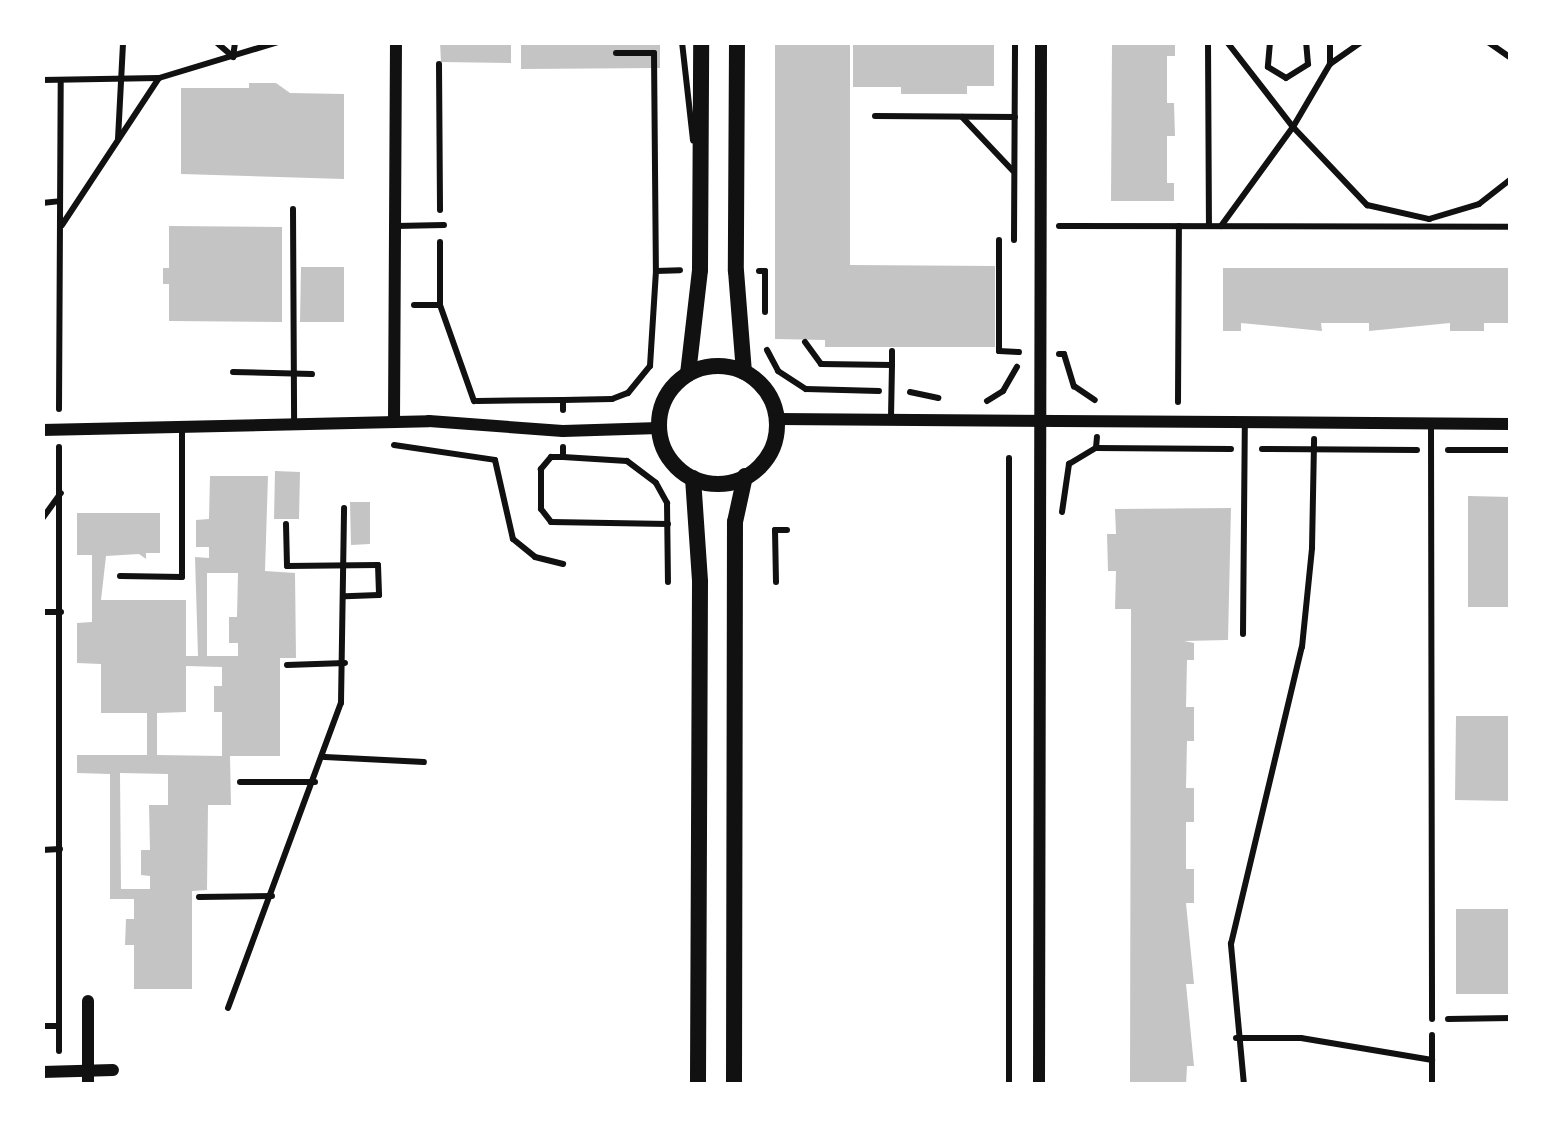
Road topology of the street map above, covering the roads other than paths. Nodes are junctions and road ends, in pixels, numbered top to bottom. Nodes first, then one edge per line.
1 (396, 42) edge
2 (682, 42) edge
3 (701, 42) edge
4 (736, 42) edge
5 (1041, 42) edge
6 (700, 204) junction
7 (293, 209) dead end
8 (442, 225) road end
9 (396, 226) junction
10 (805, 342) dead end
11 (892, 351) dead end
12 (892, 365) junction
13 (233, 372) dead end
14 (744, 372) junction
15 (294, 373) junction
16 (312, 374) dead end
17 (688, 374) junction
18 (776, 419) junction
19 (394, 421) junction
20 (891, 422) junction
21 (295, 423) junction
22 (1041, 424) junction
23 (1245, 424) junction
24 (1431, 424) junction
25 (1511, 424) edge
26 (659, 428) junction
27 (182, 429) junction
28 (42, 430) edge
29 (745, 476) junction
30 (693, 478) junction
31 (121, 576) dead end
32 (1243, 634) dead end
33 (88, 1000) dead end
34 (1432, 1019) road end
35 (112, 1070) dead end
36 (42, 1072) edge
37 (88, 1078) edge
38 (698, 1085) edge
39 (734, 1085) edge
40 (1040, 1085) edge

1 - 9 street
2 - 6 lane
3 - 6 street
4 - 14 street
5 - 22 street
6 - 17 street
7 - 15 lane
8 - 9 lane
9 - 19 street
10 - 12 lane
11 - 12 lane
12 - 20 lane
13 - 15 lane
14 - 17 street
14 - 18 street
15 - 16 lane
15 - 21 lane
17 - 26 street
18 - 20 street
18 - 29 street
19 - 21 street
19 - 26 street
20 - 22 street
21 - 27 street
22 - 23 street
22 - 40 street
23 - 24 street
23 - 32 lane
24 - 25 street
24 - 34 lane
26 - 30 street
27 - 28 street
27 - 31 lane
29 - 30 street
29 - 39 street
30 - 38 street
33 - 37 street
35 - 37 street
36 - 37 street

